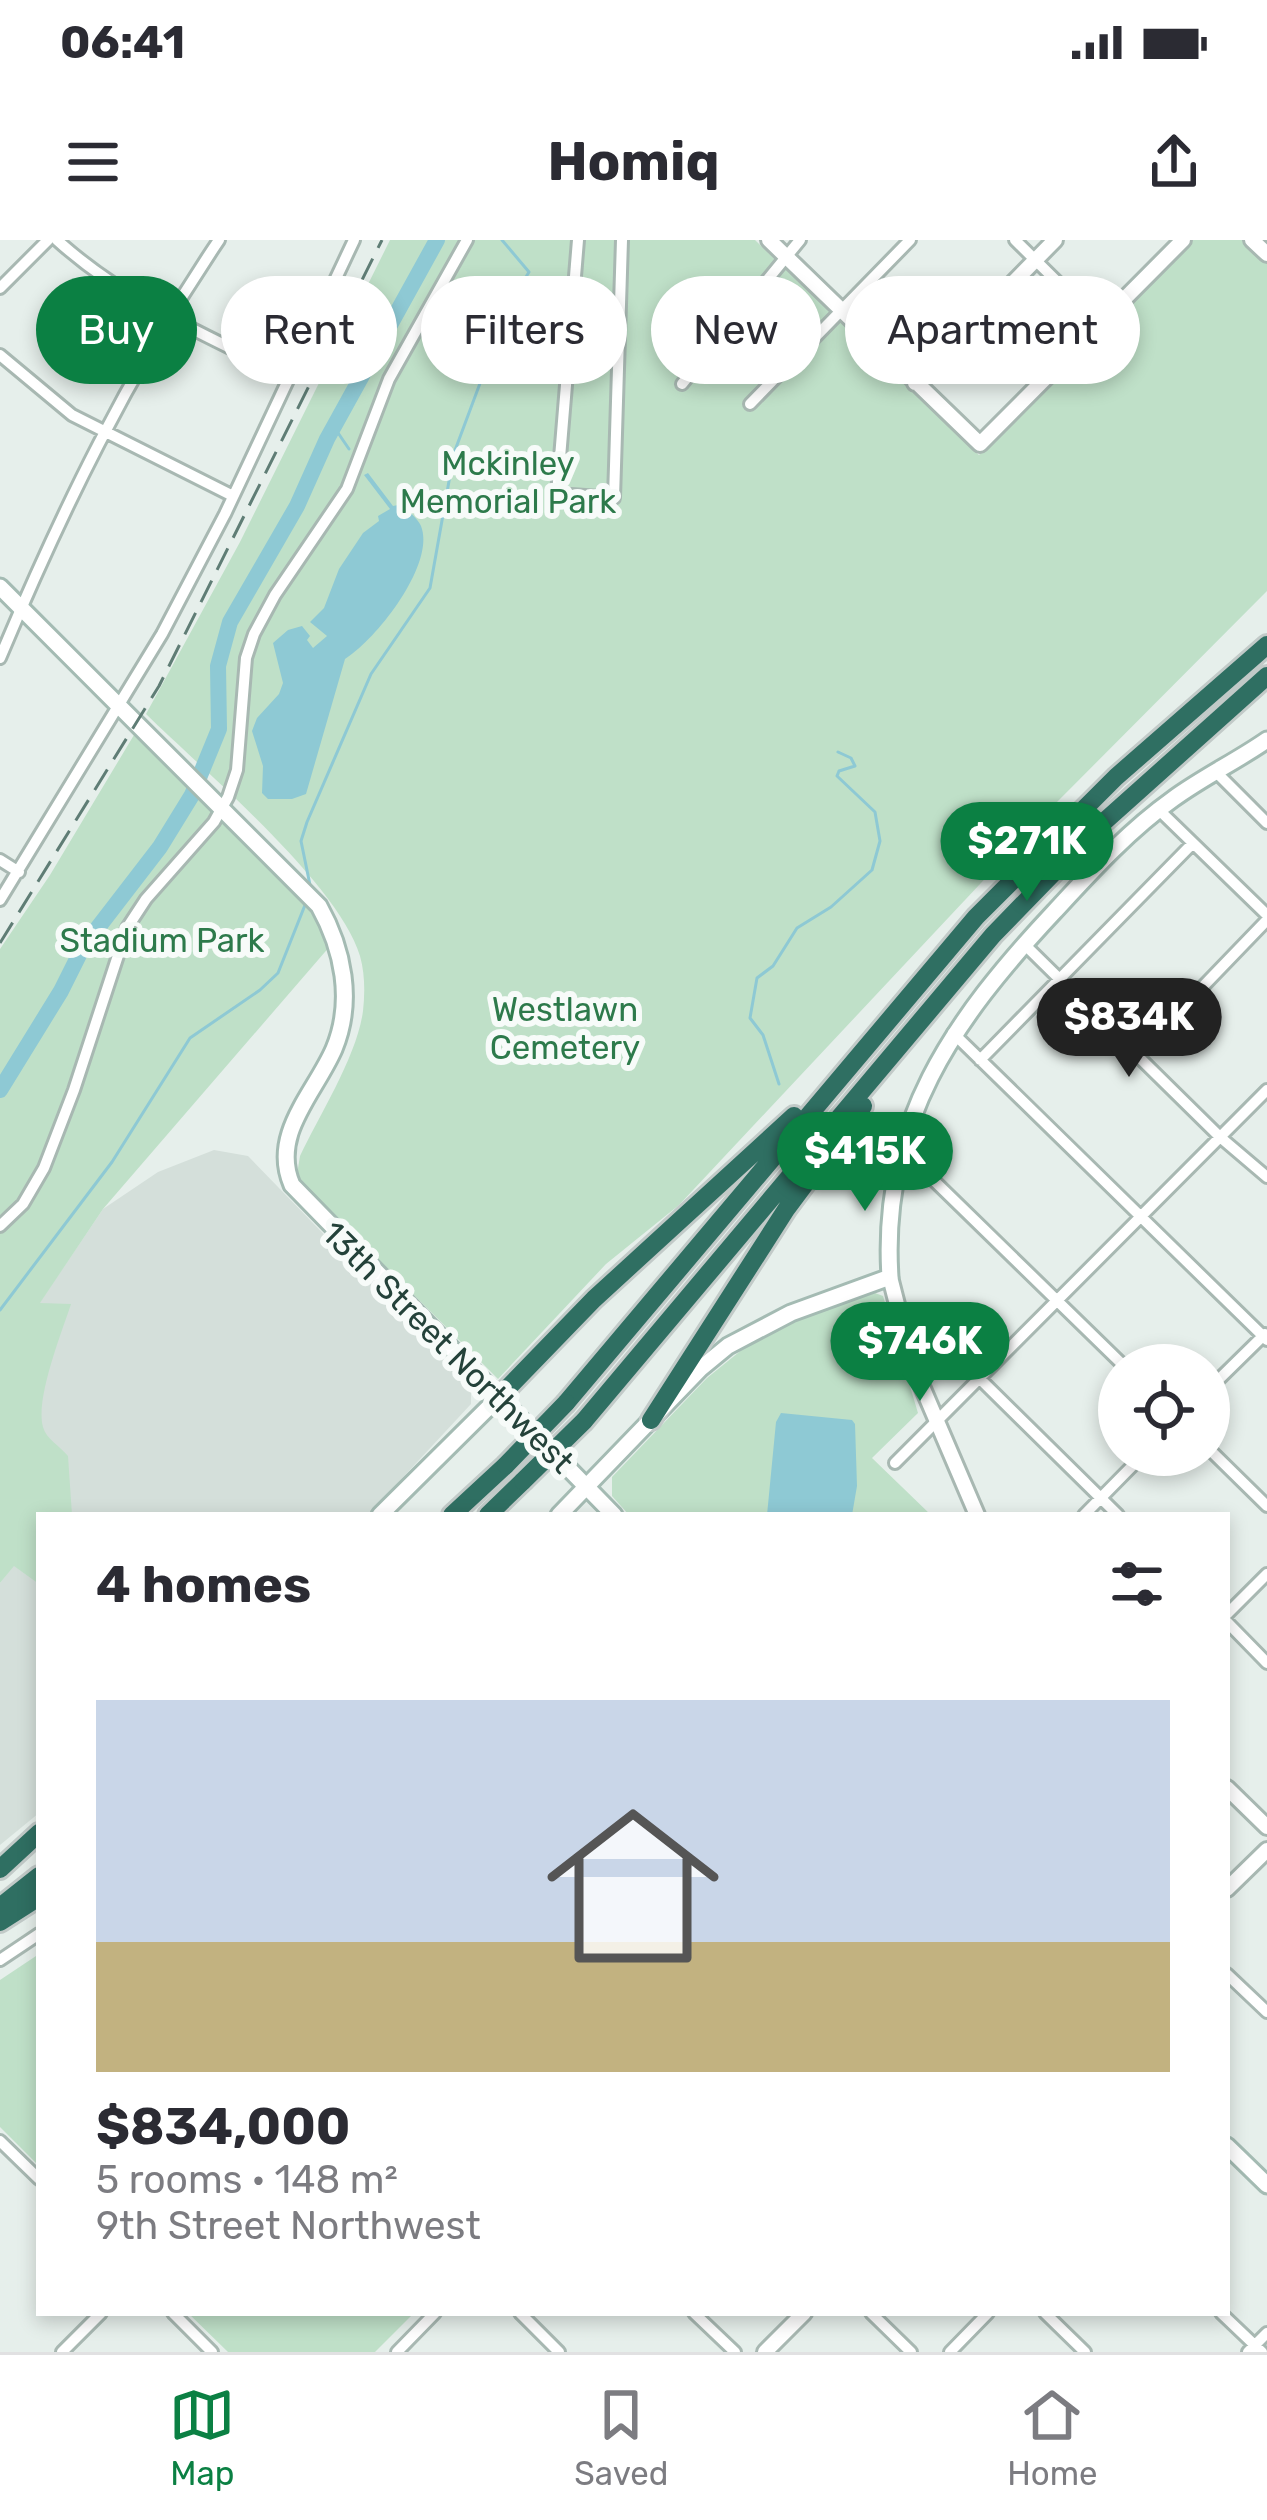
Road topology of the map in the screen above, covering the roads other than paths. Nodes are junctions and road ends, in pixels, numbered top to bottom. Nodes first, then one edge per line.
1 (52, 240) edge
2 (219, 240) edge
3 (354, 240) edge
4 (467, 240) edge
5 (578, 240) edge
6 (622, 240) edge
7 (769, 240) edge
8 (800, 240) edge
9 (910, 240) edge
10 (1015, 240) edge
11 (1055, 240) edge
12 (1183, 240) edge
13 (1252, 240) edge
14 (1267, 254) edge
15 (786, 257) junction
16 (1035, 260) junction
17 (99, 276) edge
18 (196, 276) edge
19 (337, 276) edge
20 (770, 276) edge
21 (1019, 276) edge
22 (1051, 276) edge
23 (1140, 284) edge
24 (0, 288) edge
25 (841, 310) junction
26 (845, 314) edge
27 (821, 331) edge
28 (0, 355) edge
29 (130, 384) edge
30 (284, 384) edge
31 (770, 384) edge
32 (917, 384) edge
33 (1046, 384) edge
34 (750, 404) dead end
35 (102, 431) junction
36 (233, 496) junction
37 (0, 586) edge
38 (21, 607) junction
39 (1267, 645) edge
40 (0, 658) edge
41 (1267, 676) edge
42 (121, 704) junction
43 (1267, 740) edge
44 (1216, 772) junction
45 (220, 803) junction
46 (1159, 810) junction
47 (1267, 823) edge
48 (1193, 843) junction
49 (0, 860) edge
50 (19, 872) junction
51 (0, 901) edge
52 (1267, 918) edge
53 (993, 934) junction
54 (1024, 944) junction
55 (924, 977) junction
56 (1060, 980) junction
57 (953, 1033) junction
58 (1138, 1055) junction
59 (980, 1060) junction
60 (1267, 1090) edge
61 (1220, 1137) junction
62 (899, 1156) junction
63 (1267, 1177) edge
64 (1140, 1217) junction
65 (0, 1226) edge
66 (890, 1277) junction
67 (1057, 1300) junction
68 (1265, 1336) edge
69 (1102, 1344) edge
70 (1230, 1369) edge
71 (979, 1378) junction
72 (501, 1395) junction
73 (651, 1420) junction
74 (935, 1422) junction
75 (895, 1463) dead end
76 (1230, 1470) edge
77 (1122, 1476) edge
78 (586, 1487) junction
79 (1100, 1498) junction
80 (1267, 1506) edge
81 (383, 1512) edge
82 (455, 1512) edge
83 (491, 1512) edge
84 (562, 1512) edge
85 (611, 1512) edge
86 (975, 1512) edge
87 (1087, 1512) edge
88 (1115, 1512) edge
89 (1267, 1574) edge
90 (1230, 1615) edge
91 (1230, 1621) edge
92 (1267, 1663) edge
93 (1230, 1791) edge
94 (1267, 1827) edge
95 (36, 1836) edge
96 (36, 1848) edge
97 (1267, 1850) edge
98 (0, 1873) edge
99 (36, 1878) edge
100 (1230, 1886) edge
101 (36, 1899) edge
102 (0, 1907) edge
103 (0, 1922) edge
104 (36, 1936) edge
105 (0, 1960) edge
106 (1230, 1977) edge
107 (1267, 2012) edge
108 (0, 2141) edge
109 (1230, 2149) edge
110 (36, 2176) edge
111 (1267, 2185) edge
112 (98, 2316) edge
113 (176, 2316) edge
114 (432, 2316) edge
115 (523, 2316) edge
116 (697, 2316) edge
117 (801, 2316) edge
118 (874, 2316) edge
119 (985, 2316) edge
120 (1048, 2316) edge
121 (1224, 2316) edge
122 (1267, 2333) edge
123 (1255, 2350) edge
124 (62, 2352) edge
125 (212, 2352) edge
126 (397, 2352) edge
127 (559, 2352) edge
128 (735, 2352) edge
129 (765, 2352) edge
130 (910, 2352) edge
131 (950, 2352) edge
132 (1085, 2352) edge

1 - 17 street
1 - 24 street
2 - 18 street
3 - 19 street
4 - 45 street
5 - 6 street
7 - 15 street
8 - 15 street
9 - 25 street
10 - 16 street
11 - 16 street
12 - 23 street
13 - 14 street
15 - 20 street
15 - 25 street
16 - 21 street
16 - 22 street
25 - 26 street
25 - 27 street
28 - 35 street
29 - 35 street
30 - 36 street
31 - 34 street
32 - 33 street
35 - 36 street
35 - 38 street
36 - 42 street
37 - 38 main road
38 - 40 street
38 - 42 main road
39 - 55 highway
41 - 53 highway
42 - 45 main road
42 - 50 street
43 - 44 main road
44 - 46 main road
44 - 47 street
45 - 65 street
45 - 72 main road, 13th Street Northwest
46 - 48 street
46 - 54 main road
48 - 52 street
48 - 56 street
49 - 50 street
50 - 51 street
52 - 58 street
53 - 73 highway
53 - 83 highway, bridge
54 - 56 street
54 - 57 main road
55 - 72 highway
55 - 82 highway, bridge
56 - 58 street
56 - 59 street
57 - 59 street
57 - 62 main road
58 - 61 street
59 - 64 street
60 - 61 street
61 - 63 street
61 - 64 street
62 - 66 main road
62 - 67 street
64 - 67 street
64 - 68 street
66 - 73 main road
66 - 74 street
67 - 69 street
67 - 71 street
68 - 70 street
71 - 74 street
71 - 79 street
72 - 78 main road, 13th Street Northwest
72 - 81 main road
73 - 78 main road
74 - 75 street
74 - 86 street
76 - 80 street
77 - 79 street
78 - 84 main road
78 - 85 main road, 13th Street Northwest
79 - 87 street
79 - 88 street
89 - 90 street
91 - 92 street
93 - 94 street
95 - 98 highway
96 - 98 highway
97 - 100 street
99 - 102 highway
101 - 103 highway
104 - 105 street
106 - 107 street
108 - 110 street
109 - 111 main road
112 - 124 street
113 - 125 street
114 - 126 street
115 - 127 street
116 - 128 street
117 - 129 street
118 - 130 street
119 - 131 street
120 - 132 street
121 - 123 street
122 - 123 street

